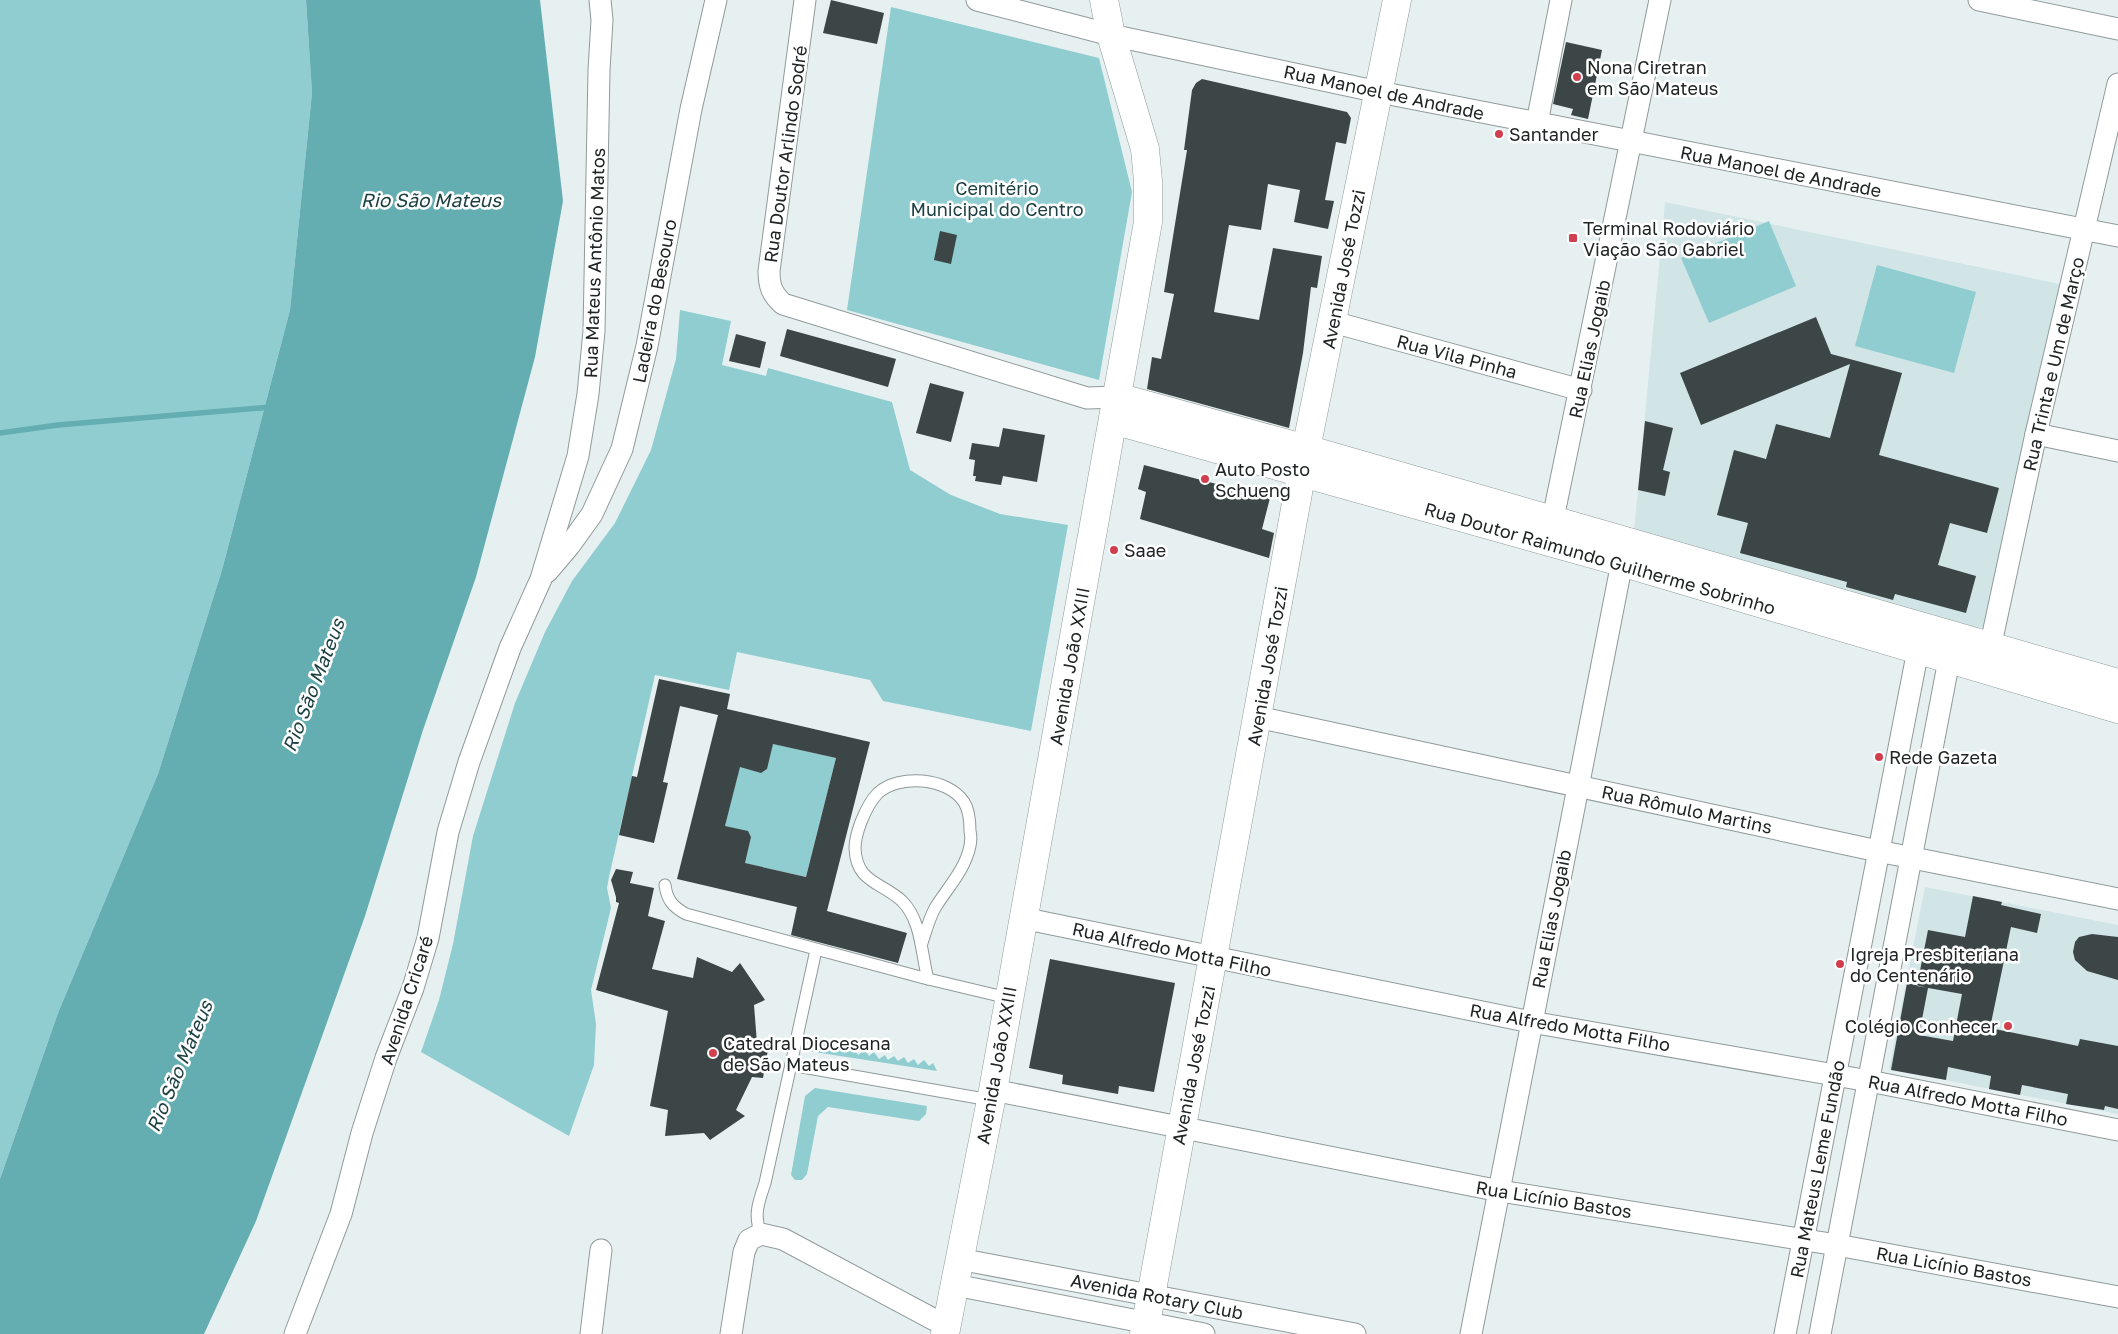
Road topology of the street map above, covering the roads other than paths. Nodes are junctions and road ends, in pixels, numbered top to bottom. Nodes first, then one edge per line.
1 (600, 0) edge
2 (716, 0) edge
3 (805, 0) edge
4 (977, 0) edge
5 (1104, 0) edge
6 (1396, 0) edge
7 (1561, 0) edge
8 (1660, 0) edge
9 (1979, 0) edge
10 (2118, 28) edge
11 (1111, 35) junction
12 (2118, 84) edge
13 (1379, 92) junction
14 (1537, 124) junction
15 (1631, 142) junction
16 (2085, 230) junction
17 (2118, 236) edge
18 (783, 304) joint
19 (1333, 322) junction
20 (1580, 390) junction
21 (1115, 409) junction
22 (2036, 434) junction
23 (2118, 451) edge
24 (1304, 462) junction
25 (1550, 532) junction
26 (1623, 552) junction
27 (540, 579) junction
28 (1991, 645) junction
29 (1918, 650) junction
30 (1949, 660) junction
31 (1986, 671) junction
32 (2118, 683) edge
33 (2118, 709) edge
34 (1257, 717) junction
35 (1578, 785) junction
36 (1878, 851) junction
37 (1911, 856) junction
38 (665, 886) dead end
39 (2118, 898) edge
40 (1022, 918) junction
41 (922, 943) junction
42 (816, 950) junction
43 (1214, 958) junction
44 (928, 979) junction
45 (1008, 998) junction
46 (1531, 1022) junction
47 (791, 1065) junction
48 (1835, 1075) junction
49 (1869, 1081) junction
50 (992, 1095) junction
51 (1181, 1128) junction
52 (2118, 1130) edge
53 (1500, 1191) junction
54 (761, 1234) junction
55 (1803, 1240) junction
56 (1838, 1245) junction
57 (601, 1250) dead end
58 (957, 1272) junction
59 (1152, 1295) junction
60 (2118, 1297) edge
61 (1145, 1328) edge
62 (946, 1330) edge
63 (1329, 1332) edge
64 (295, 1334) edge
65 (591, 1334) edge
66 (731, 1334) edge
67 (1204, 1334) edge
68 (1355, 1334) edge
69 (1471, 1334) edge
70 (1784, 1334) edge
71 (1820, 1334) edge

1 - 27 street, Rua Mateus Antônio Matos
2 - 27 street, Ladeira do Besouro
3 - 18 street, Rua Doutor Arlindo Sodré
4 - 11 street, Rua Manoel de Andrade
5 - 11 street, Avenida João XXIII
6 - 13 street, Avenida José Tozzi
7 - 14 street
8 - 15 street, Rua Elias Jogaib
9 - 10 street
11 - 13 street, Rua Manoel de Andrade
11 - 21 street, Avenida João XXIII
12 - 16 street, Rua Trinta e Um de Março
13 - 14 street, Rua Manoel de Andrade
13 - 19 street, Avenida José Tozzi
14 - 15 street, Rua Manoel de Andrade
15 - 16 street, Rua Manoel de Andrade
15 - 20 street, Rua Elias Jogaib
16 - 17 street, Rua Manoel de Andrade
16 - 22 street, Rua Trinta e Um de Março
18 - 21 street, Rua Doutor Raimundo Guilherme Sobrinho
19 - 20 street, Rua Vila Pinha
19 - 24 street, Avenida José Tozzi
20 - 25 street, Rua Elias Jogaib
21 - 24 street, Rua Doutor Raimundo Guilherme Sobrinho
21 - 40 street, Avenida João XXIII
22 - 23 street
22 - 28 street, Rua Trinta e Um de Março
24 - 25 street, Rua Doutor Raimundo Guilherme Sobrinho
24 - 34 street, Avenida José Tozzi
25 - 26 street, Rua Doutor Raimundo Guilherme Sobrinho
26 - 28 street, Rua Doutor Raimundo Guilherme Sobrinho
26 - 29 street, Rua Doutor Raimundo Guilherme Sobrinho
26 - 35 street, Rua Elias Jogaib
27 - 64 street, Avenida Cricaré
28 - 31 street, Rua Trinta e Um de Março
28 - 32 street, Rua Doutor Raimundo Guilherme Sobrinho
29 - 30 street, Rua Doutor Raimundo Guilherme Sobrinho
29 - 36 street, Rua Mateus Leme Fundão
30 - 31 street, Rua Doutor Raimundo Guilherme Sobrinho
30 - 37 street, Rua Mateus Leme Fundão
31 - 33 street, Rua Doutor Raimundo Guilherme Sobrinho
34 - 35 street, Rua Rômulo Martins
34 - 43 street, Avenida José Tozzi
35 - 36 street, Rua Rômulo Martins
35 - 46 street, Rua Elias Jogaib
36 - 37 street, Rua Rômulo Martins
36 - 48 street, Rua Mateus Leme Fundão
37 - 39 street, Rua Rômulo Martins
37 - 49 street, Rua Mateus Leme Fundão
38 - 42 lane
40 - 43 street, Rua Alfredo Motta Filho
40 - 45 street, Avenida João XXIII
41 - 41 lane
41 - 44 lane
42 - 44 lane
42 - 47 lane
43 - 46 street, Rua Alfredo Motta Filho
43 - 51 street, Avenida José Tozzi
44 - 45 lane
45 - 50 street, Avenida João XXIII
46 - 48 street, Rua Alfredo Motta Filho
46 - 53 street, Rua Elias Jogaib
47 - 50 lane
47 - 54 lane
48 - 49 street, Rua Alfredo Motta Filho
48 - 55 street, Rua Mateus Leme Fundão
49 - 52 street, Rua Alfredo Motta Filho
49 - 56 street, Rua Mateus Leme Fundão
50 - 51 street, Rua Licínio Bastos
50 - 58 street, Avenida João XXIII
51 - 53 street, Rua Licínio Bastos
51 - 59 street, Avenida José Tozzi
53 - 55 street, Rua Licínio Bastos
53 - 69 street, Rua Elias Jogaib
54 - 62 street
54 - 66 street
55 - 56 street, Rua Licínio Bastos
55 - 70 street, Rua Mateus Leme Fundão
56 - 60 street, Rua Licínio Bastos
56 - 71 street, Rua Mateus Leme Fundão
57 - 65 street
58 - 59 street, Avenida Rotary Club
58 - 61 street, Avenida Rotary Club
58 - 62 street, Avenida João XXIII
59 - 61 street, Avenida José Tozzi
59 - 63 street, Avenida Rotary Club
61 - 67 street, Avenida Rotary Club
63 - 68 street, Avenida Rotary Club

